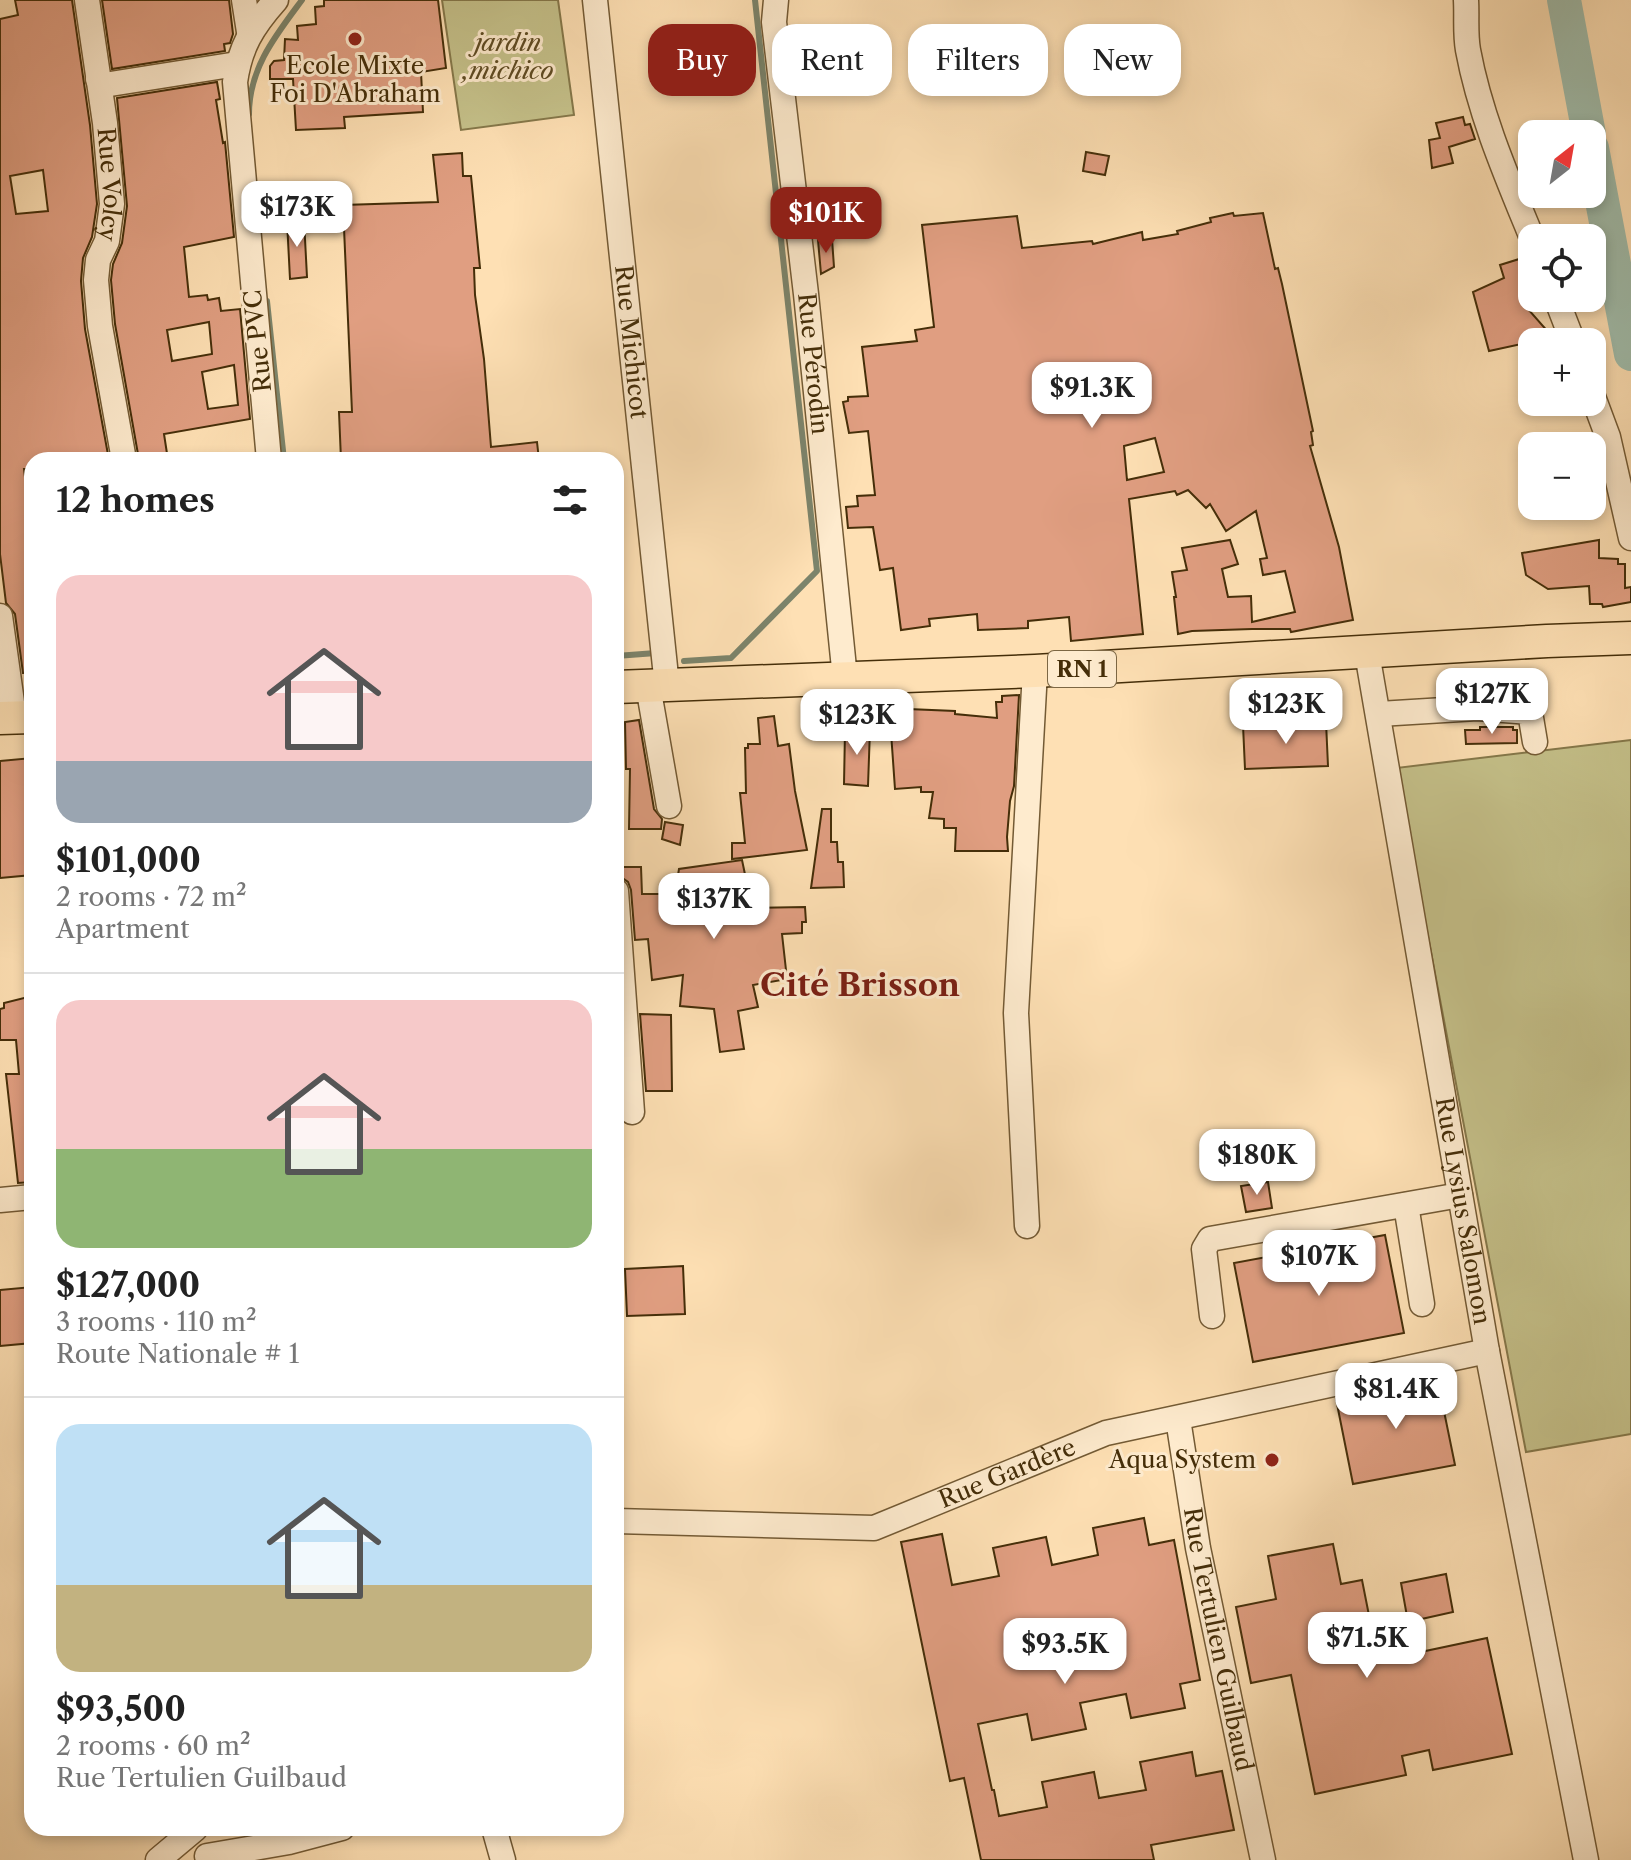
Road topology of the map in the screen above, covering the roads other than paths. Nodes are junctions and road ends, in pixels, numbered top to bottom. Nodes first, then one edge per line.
1 (87, 0) edge
2 (244, 0) edge
3 (276, 0) edge
4 (595, 0) edge
5 (776, 0) edge
6 (1466, 0) edge
7 (255, 35) junction
8 (237, 64) junction
9 (98, 79) junction
10 (1526, 224) edge
11 (1600, 416) edge
12 (123, 452) edge
13 (268, 452) edge
14 (1631, 538) edge
15 (0, 616) edge
16 (1631, 638) edge
17 (1367, 653) junction
18 (1035, 671) junction
19 (845, 678) junction
20 (658, 686) junction
21 (624, 687) edge
22 (1379, 714) junction
23 (15, 717) edge
24 (1535, 742) dead end
25 (669, 806) dead end
26 (624, 1002) edge
27 (632, 1112) dead end
28 (1460, 1195) junction
29 (24, 1198) edge
30 (0, 1200) edge
31 (1406, 1205) junction
32 (1027, 1226) dead end
33 (1422, 1304) dead end
34 (1212, 1316) dead end
35 (1487, 1351) junction
36 (1178, 1419) junction
37 (624, 1521) edge
38 (186, 1836) edge
39 (198, 1836) edge
40 (312, 1836) edge
41 (496, 1836) edge
42 (208, 1858) edge
43 (158, 1860) edge
44 (503, 1860) edge
45 (1263, 1860) edge
46 (1586, 1860) edge

1 - 9 street, Rue Volcy
2 - 7 street
3 - 7 street
4 - 20 street, Rue Michicot
5 - 19 street, Rue Pérodin
6 - 10 street
7 - 8 street, Rue PVC
8 - 9 street
8 - 13 street, Rue PVC
9 - 12 street, Rue Volcy
11 - 14 street
15 - 23 street
16 - 17 main road, RN 1
17 - 18 main road, RN 1
17 - 22 street, Rue Lysius Salomon
18 - 19 main road, RN 1
18 - 32 street
19 - 20 main road, RN 1
20 - 21 main road, RN 1
20 - 25 street, Rue Michicot
22 - 24 street
22 - 28 street, Rue Lysius Salomon
26 - 27 street
28 - 31 street
28 - 35 street, Rue Lysius Salomon
29 - 30 street
31 - 33 street
31 - 34 street
35 - 36 street, Rue Gardère
35 - 46 street, Rue Lysius Salomon
36 - 37 street, Rue Gardère
36 - 45 street, Rue Tertulien Guilbaud
38 - 43 street
39 - 42 street
40 - 42 street
41 - 44 street

